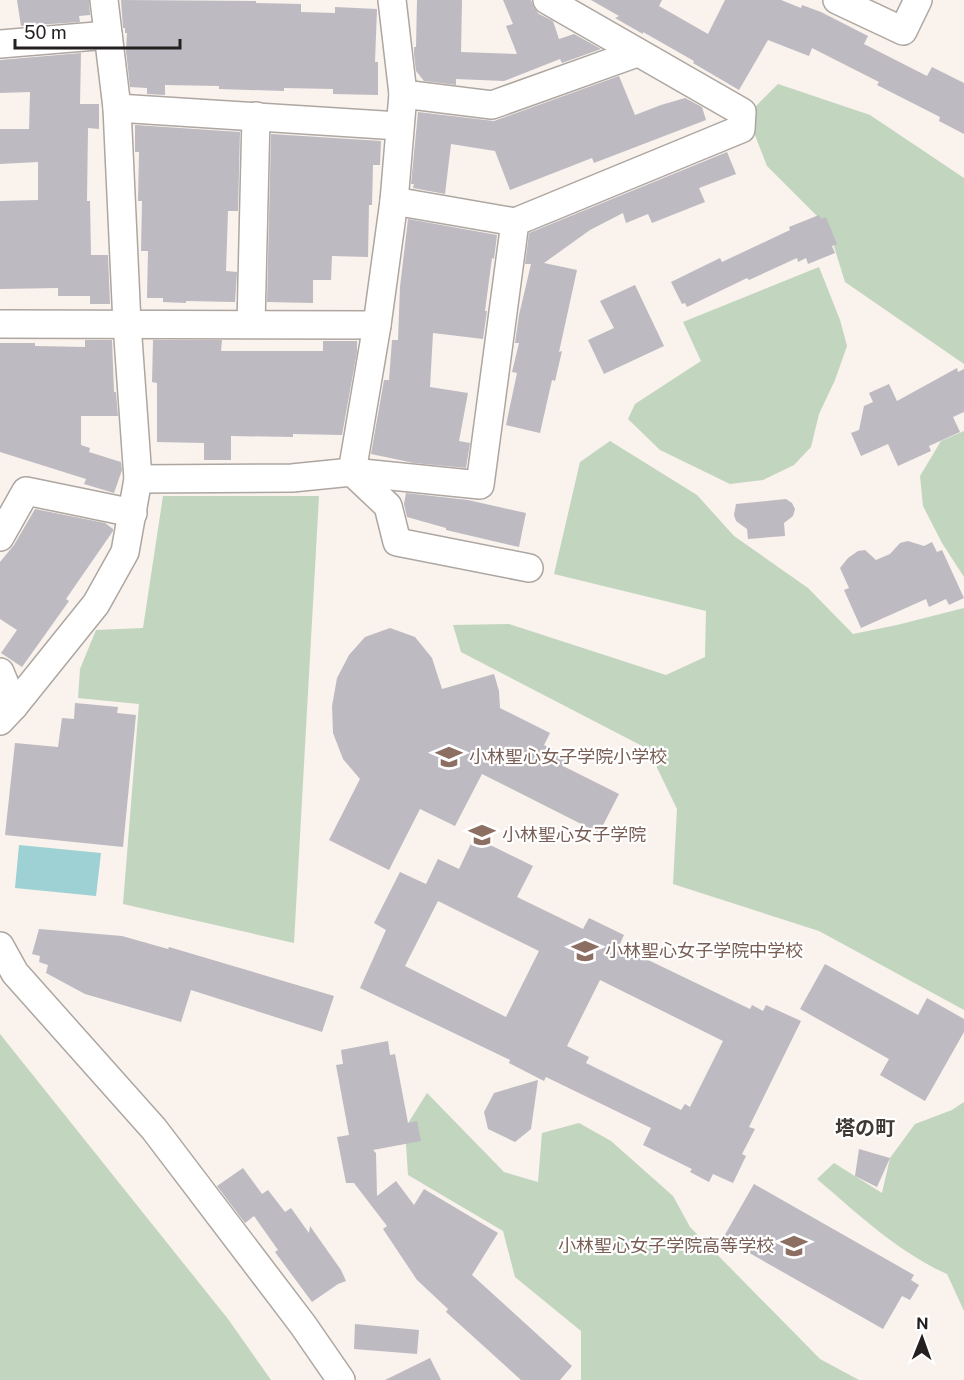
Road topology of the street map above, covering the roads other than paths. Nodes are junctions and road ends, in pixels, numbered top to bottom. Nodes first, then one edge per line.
1 (104, 0) edge
2 (392, 0) edge
3 (547, 0) edge
4 (837, 0) edge
5 (918, 0) edge
6 (108, 35) junction
7 (0, 44) edge
8 (637, 53) junction
9 (403, 94) junction
10 (117, 108) junction
11 (256, 116) junction
12 (399, 126) junction
13 (394, 201) junction
14 (515, 222) junction
15 (0, 324) edge
16 (127, 324) junction
17 (250, 324) junction
18 (377, 325) junction
19 (352, 472) junction
20 (138, 479) junction
21 (133, 513) junction
22 (0, 537) edge
23 (529, 568) dead end
24 (0, 672) edge
25 (7, 713) edge
26 (0, 946) edge
27 (341, 1380) edge

1 - 6 street
2 - 9 street
3 - 8 street
4 - 5 street
6 - 7 street
6 - 10 street
8 - 9 street
8 - 14 street
9 - 12 street
10 - 11 street
10 - 16 street
11 - 12 street
11 - 17 street
12 - 13 street
13 - 14 street
13 - 18 street
14 - 19 street
15 - 16 street
16 - 17 street
16 - 20 street
17 - 18 street
18 - 19 street
19 - 20 street
19 - 23 street
20 - 21 street
21 - 22 street
21 - 25 street
24 - 25 street
26 - 27 street

